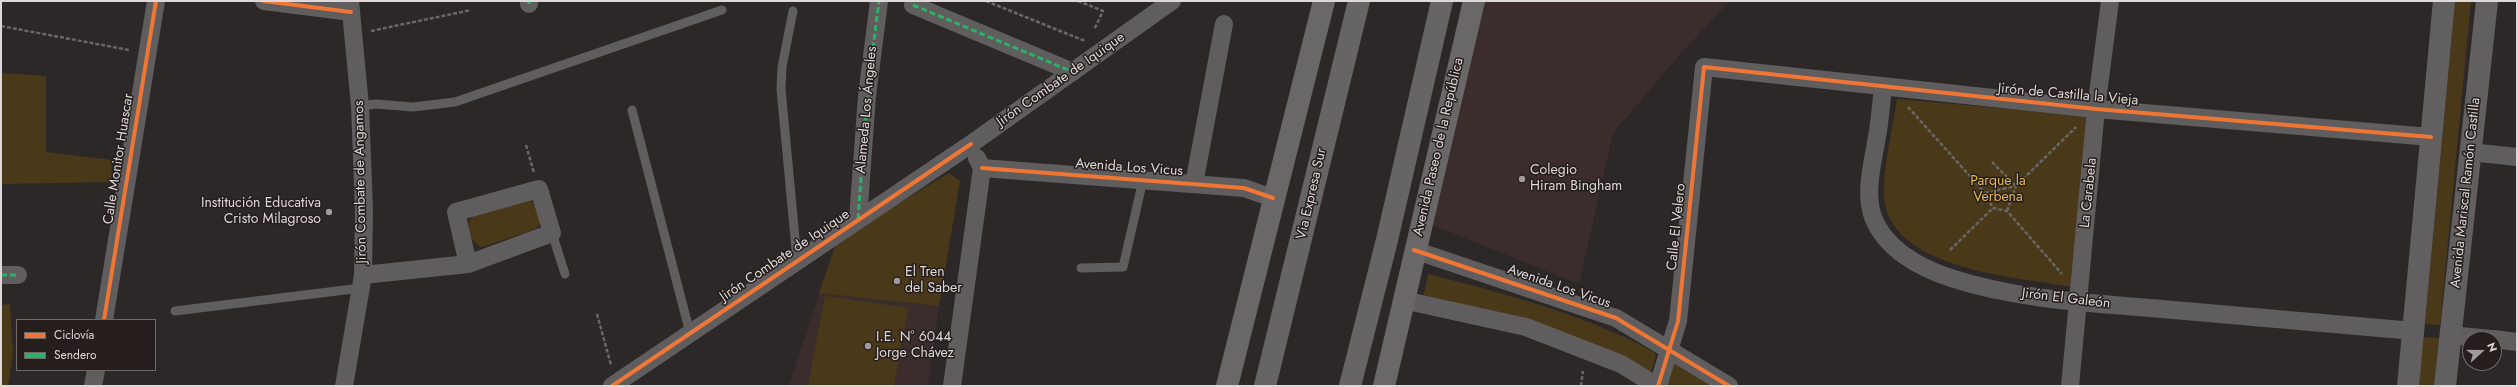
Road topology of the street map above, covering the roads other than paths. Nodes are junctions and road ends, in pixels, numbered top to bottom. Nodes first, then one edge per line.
1 (156, 1) edge
2 (264, 1) edge
3 (879, 1) edge
4 (1172, 1) edge
5 (1324, 1) edge
6 (1352, 1) edge
7 (1358, 1) edge
8 (1442, 1) edge
9 (1474, 1) edge
10 (2110, 1) edge
11 (2444, 1) edge
12 (2487, 1) edge
13 (912, 5) dead end
14 (350, 6) edge
15 (722, 10) dead end
16 (793, 11) dead end
17 (1224, 24) dead end
18 (1349, 35) junction
19 (1704, 68) joint
20 (1073, 72) junction
21 (1883, 88) junction
22 (360, 106) junction
23 (2096, 109) junction
24 (632, 110) dead end
25 (2431, 137) junction
26 (971, 144) junction
27 (2470, 152) junction
28 (2517, 157) edge
29 (982, 168) junction
30 (1143, 180) junction
31 (1194, 184) junction
32 (1273, 198) junction
33 (858, 219) junction
34 (552, 233) junction
35 (1414, 250) junction
36 (797, 260) junction
37 (468, 264) junction
38 (1081, 268) dead end
39 (565, 274) dead end
40 (362, 282) junction
41 (1403, 300) junction
42 (2078, 302) junction
43 (175, 311) dead end
44 (104, 319) edge
45 (2414, 331) junction
46 (690, 333) junction
47 (2450, 335) junction
48 (2462, 336) edge
49 (2502, 340) edge
50 (2517, 342) edge
51 (1669, 350) junction
52 (96, 371) edge
53 (614, 384) edge
54 (93, 386) edge
55 (344, 386) edge
56 (952, 386) edge
57 (1227, 386) edge
58 (1265, 386) edge
59 (1350, 386) edge
60 (1384, 386) edge
61 (1658, 386) edge
62 (1729, 386) edge
63 (2070, 386) edge
64 (2408, 386) edge
65 (2445, 386) edge

1 - 44 street, Calle Monitor Huascar
2 - 14 street
3 - 33 street, Alameda Los Ángeles
4 - 20 street, Jirón Combate de Iquique
5 - 32 main road
6 - 18 highway
7 - 18 highway, Via Expresa Sur
8 - 59 highway
9 - 35 main road, Avenida Paseo de la República
10 - 23 street, La Carabela
11 - 25 main road
12 - 27 main road, Avenida Mariscal Ramón Castilla
13 - 20 street
14 - 22 street, Jirón Combate de Angamos
15 - 22 lane
16 - 36 lane
17 - 31 street
18 - 58 highway, Via Expresa Sur
19 - 21 street, Jirón de Castilla la Vieja
19 - 51 street, Calle El Velero
20 - 26 street, Jirón Combate de Iquique
21 - 23 street, Jirón de Castilla la Vieja
21 - 42 street, Jirón El Galeón
22 - 40 street, Jirón Combate de Angamos
23 - 25 street, Jirón de Castilla la Vieja
23 - 42 street, La Carabela
24 - 46 lane
25 - 45 main road
26 - 29 street
26 - 33 street, Jirón Combate de Iquique
27 - 28 street
27 - 47 main road, Avenida Mariscal Ramón Castilla
29 - 30 street, Avenida Los Vicus
29 - 56 street
30 - 31 street, Avenida Los Vicus
30 - 38 lane
31 - 32 street, Avenida Los Vicus
32 - 57 main road
33 - 36 street, Jirón Combate de Iquique
34 - 37 street
34 - 37 street
34 - 39 lane
35 - 41 main road, Avenida Paseo de la República
35 - 51 street, Avenida Los Vicus
36 - 46 street, Jirón Combate de Iquique
37 - 40 street
40 - 43 lane
40 - 55 street, Jirón Combate de Angamos
41 - 60 main road, Avenida Paseo de la República
41 - 61 street
42 - 45 street, Jirón El Galeón
42 - 63 street, La Carabela
45 - 64 main road
46 - 53 street, Jirón Combate de Iquique
47 - 48 street
47 - 65 main road, Avenida Mariscal Ramón Castilla
49 - 50 street
51 - 61 street, Calle El Velero
51 - 62 street, Avenida Los Vicus
52 - 54 street

